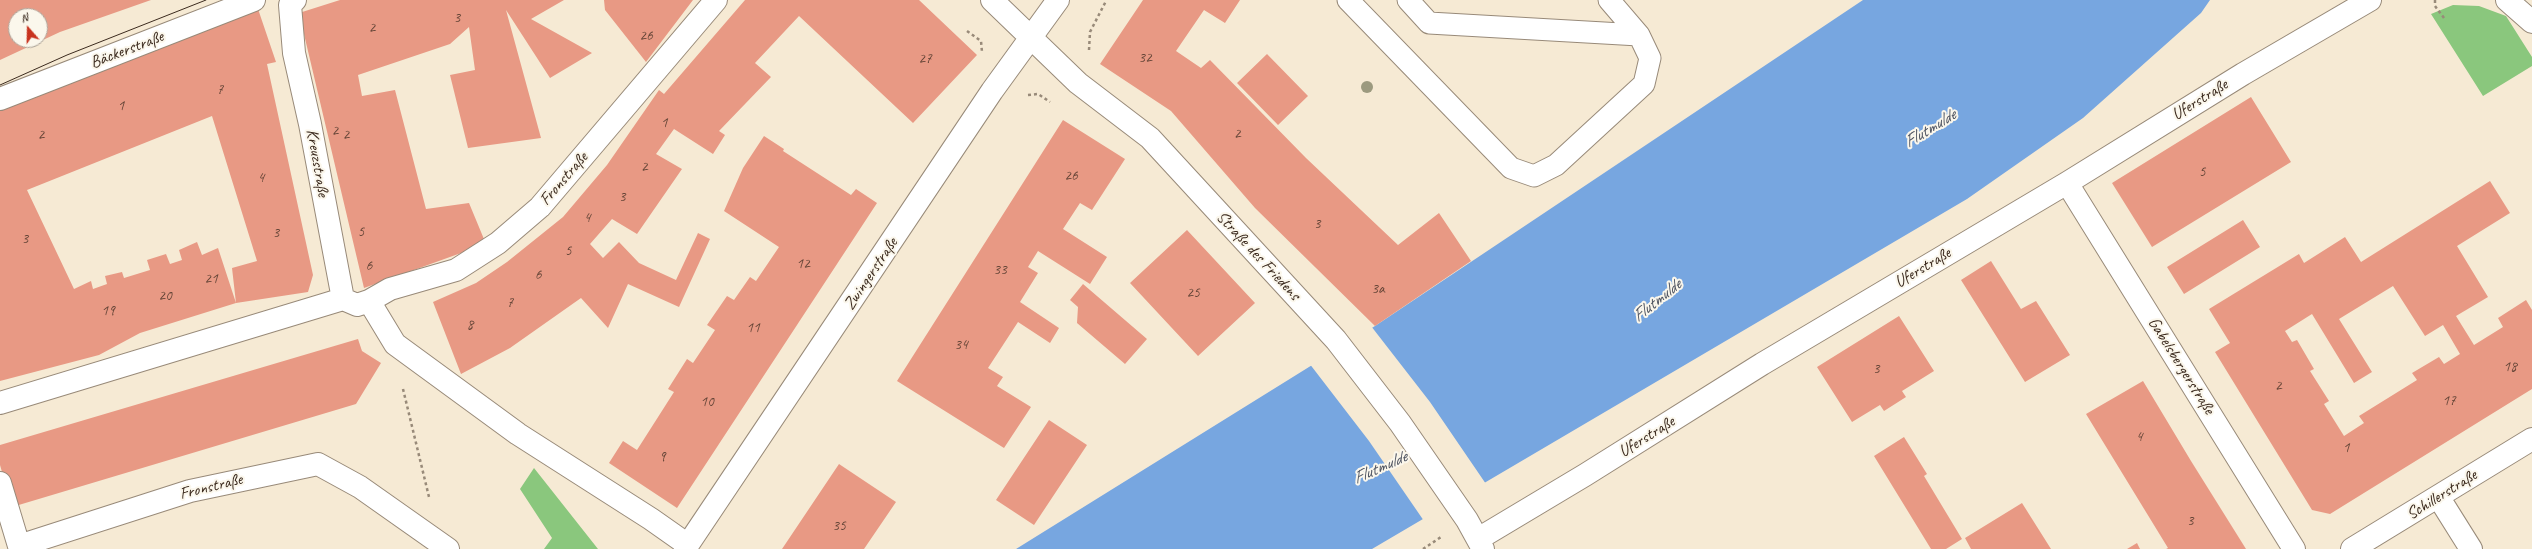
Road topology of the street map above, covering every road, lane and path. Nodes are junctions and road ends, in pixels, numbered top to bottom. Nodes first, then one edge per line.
1 (254, 0) edge
2 (295, 0) edge
3 (716, 0) edge
4 (992, 0) edge
5 (1058, 0) edge
6 (1348, 0) edge
7 (1408, 0) edge
8 (1609, 0) edge
9 (2370, 0) edge
10 (2435, 0) edge
11 (2507, 0) edge
12 (1106, 1) edge
13 (2444, 18) dead end
14 (2532, 22) edge
15 (967, 31) dead end
16 (1639, 35) junction
17 (1030, 38) junction
18 (1090, 53) dead end
19 (979, 58) dead end
20 (1023, 96) dead end
21 (0, 99) edge
22 (1056, 105) dead end
23 (2067, 183) junction
24 (343, 299) junction
25 (370, 301) junction
26 (411, 356) junction
27 (0, 403) edge
28 (2532, 439) edge
29 (0, 483) edge
30 (2439, 498) junction
31 (1480, 544) edge
32 (444, 546) edge
33 (686, 547) edge
34 (2294, 549) edge
35 (2352, 549) edge
36 (2471, 549) edge

1 - 21 street, Bäckerstraße
2 - 24 street, Kreuzstraße
3 - 25 street, Fronstraße
4 - 17 street, Straße des Friedens
5 - 17 street, Zwingerstraße
6 - 16 lane
7 - 16 lane
8 - 16 lane
9 - 23 street, Uferstraße
10 - 13 path
11 - 14 street
12 - 18 path
15 - 19 path
17 - 31 street, Straße des Friedens
17 - 33 street, Zwingerstraße
20 - 22 path
23 - 31 street, Uferstraße
23 - 34 street, Gabelsbergerstraße
24 - 25 street
24 - 27 street
25 - 26 street
26 - 32 path
26 - 33 street
28 - 30 street, Schillerstraße
29 - 32 street, Fronstraße
30 - 35 street, Schillerstraße
30 - 36 street

